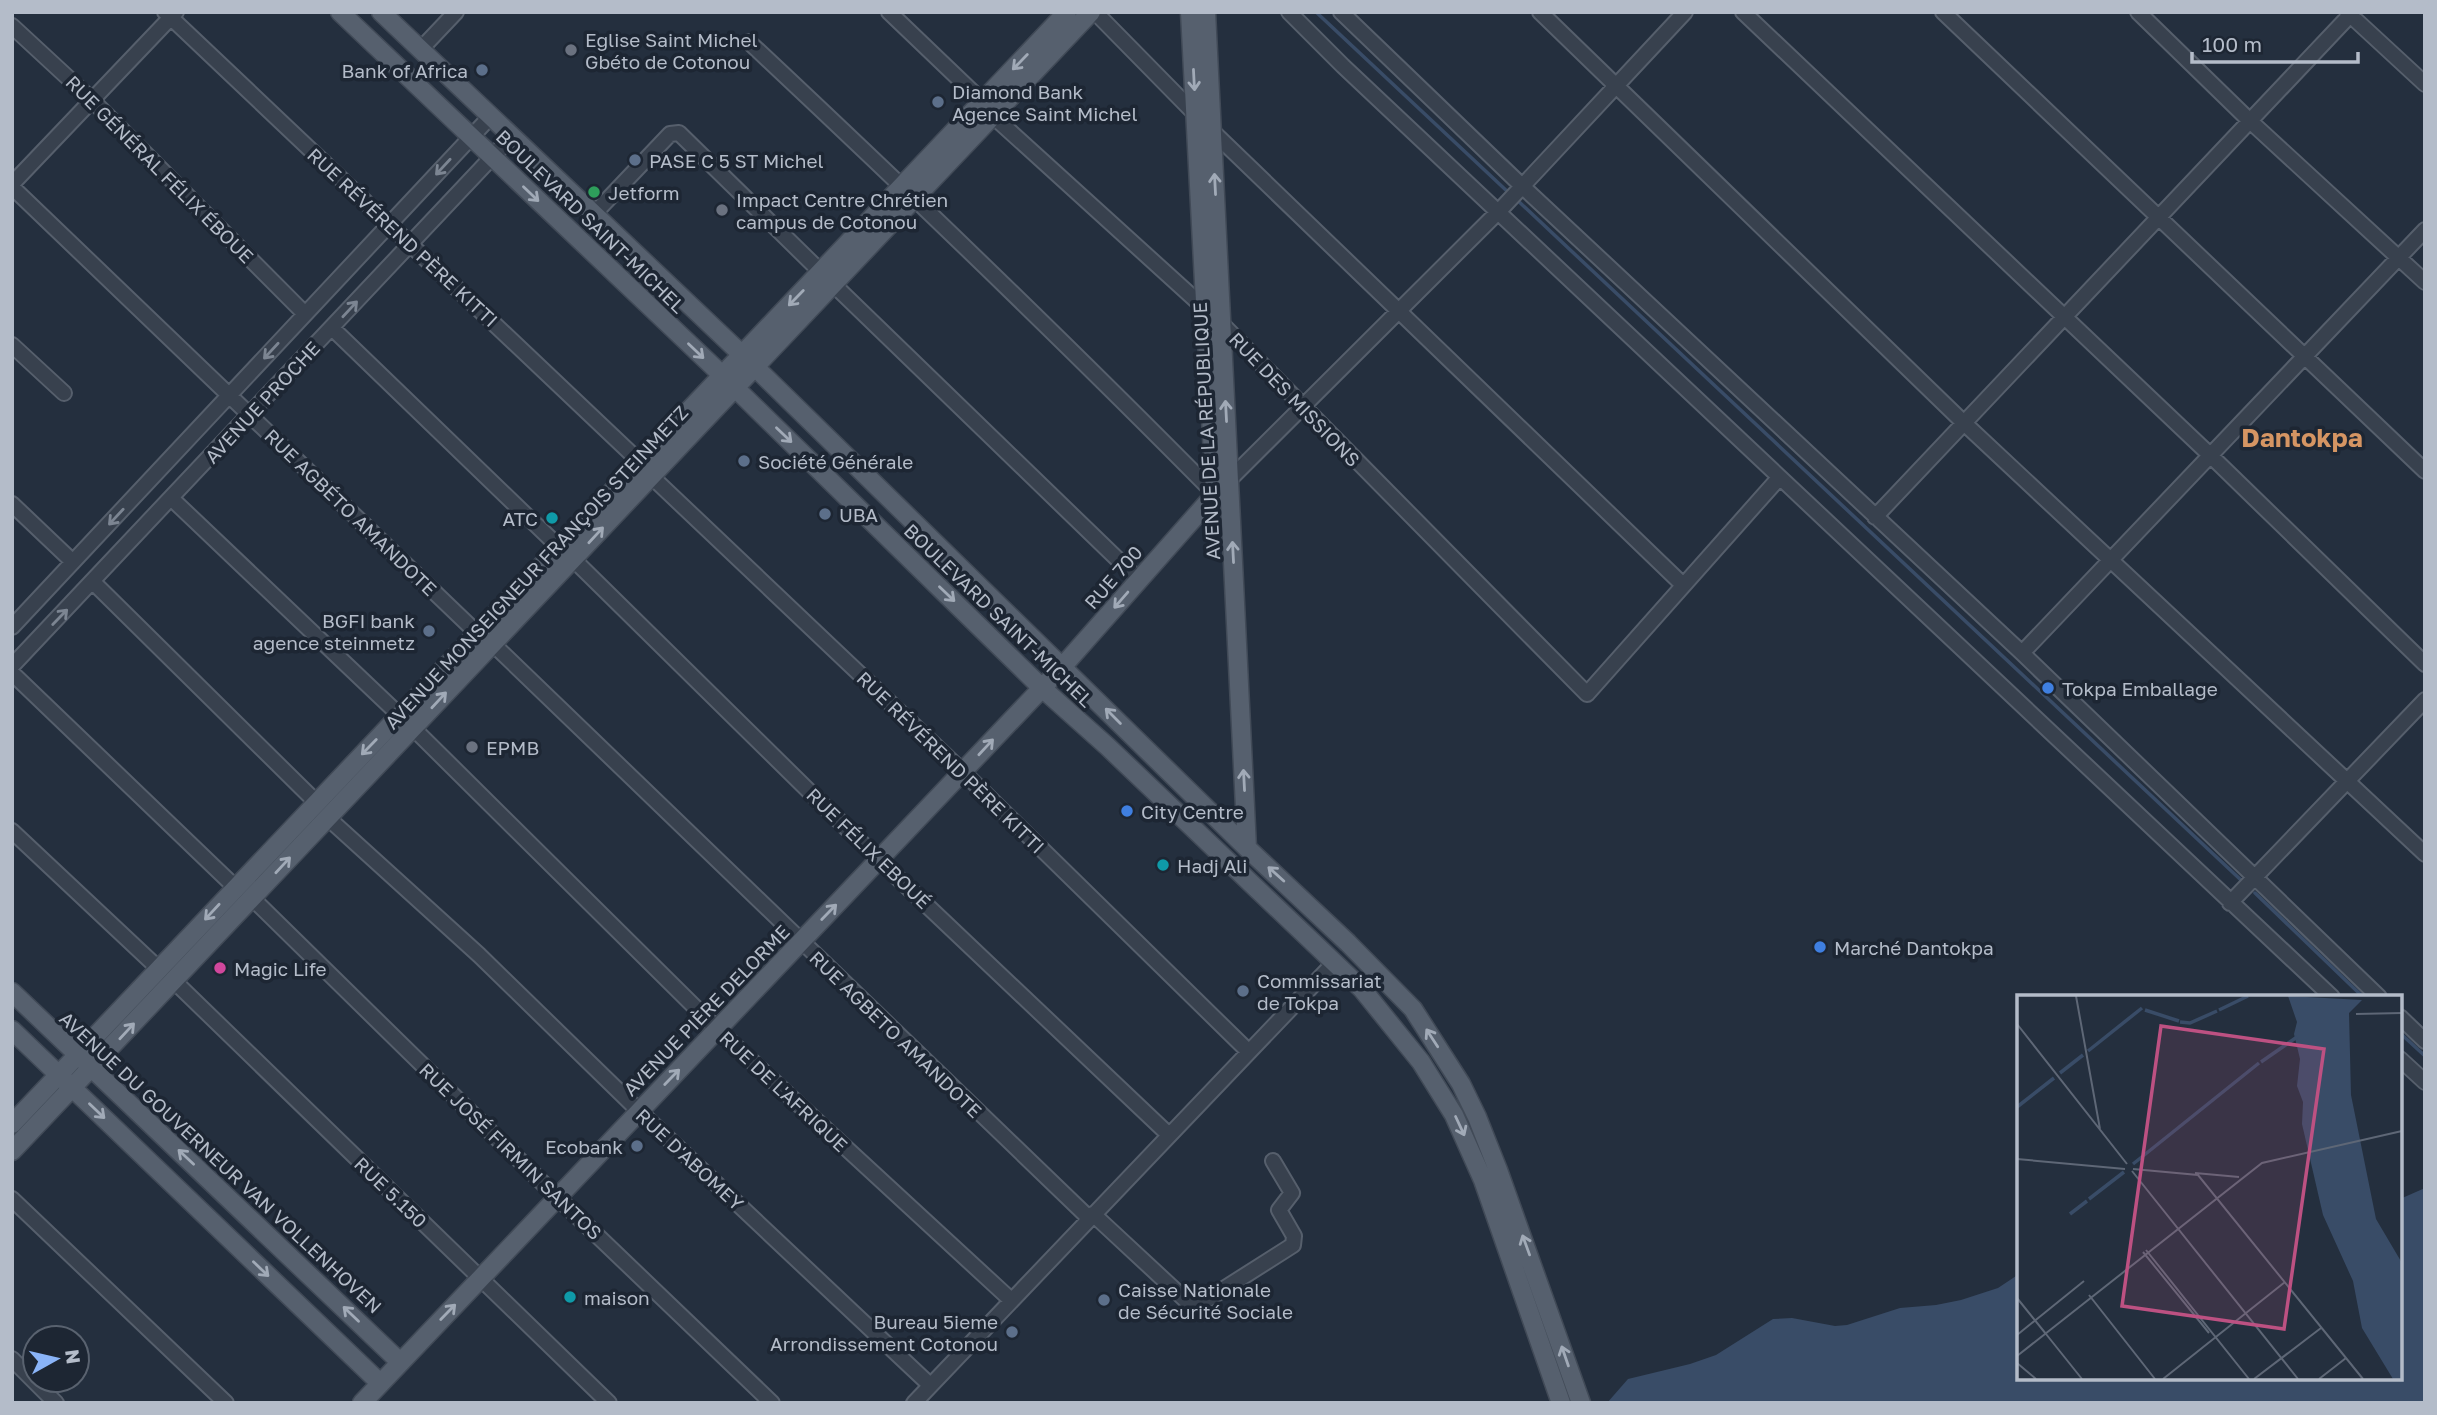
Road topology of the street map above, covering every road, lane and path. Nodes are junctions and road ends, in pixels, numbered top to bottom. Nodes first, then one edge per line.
1 (340, 12) edge
2 (381, 12) edge
3 (456, 12) edge
4 (889, 12) edge
5 (1067, 12) edge
6 (1093, 12) edge
7 (1190, 12) edge
8 (1206, 12) edge
9 (1289, 12) edge
10 (1341, 12) edge
11 (1540, 12) edge
12 (1685, 12) edge
13 (1743, 12) edge
14 (1942, 12) edge
15 (2138, 12) edge
16 (2350, 13) edge
17 (170, 14) edge
18 (12, 26) edge
19 (749, 42) dead end
20 (420, 50) junction
21 (2425, 84) edge
22 (1616, 86) junction
23 (92, 100) junction
24 (987, 108) junction
25 (1195, 114) junction
26 (490, 117) junction
27 (2250, 121) junction
28 (1212, 131) junction
29 (471, 137) junction
30 (511, 137) junction
31 (492, 157) junction
32 (12, 185) edge
33 (1520, 188) junction
34 (909, 192) junction
35 (1499, 211) junction
36 (593, 215) junction
37 (2158, 218) junction
38 (389, 225) junction
39 (2425, 230) edge
40 (410, 244) junction
41 (2400, 257) junction
42 (827, 278) junction
43 (2425, 282) edge
44 (1205, 307) junction
45 (1398, 312) junction
46 (306, 314) junction
47 (2064, 318) junction
48 (1221, 323) junction
49 (332, 328) junction
50 (12, 345) edge
51 (2305, 356) junction
52 (748, 361) junction
53 (728, 382) junction
54 (64, 393) dead end
55 (229, 395) junction
56 (1303, 408) junction
57 (250, 415) junction
58 (1964, 423) junction
59 (2210, 456) junction
60 (646, 469) junction
61 (2425, 471) edge
62 (1779, 478) junction
63 (1229, 480) junction
64 (1215, 494) junction
65 (171, 498) junction
66 (12, 504) edge
67 (1875, 517) junction
68 (559, 547) junction
69 (573, 559) junction
70 (2110, 561) junction
71 (73, 562) junction
72 (1139, 580) junction
73 (93, 582) junction
74 (1682, 584) junction
75 (12, 627) edge
76 (477, 633) junction
77 (493, 644) junction
78 (2022, 653) junction
79 (2425, 664) edge
80 (12, 666) edge
81 (1063, 666) junction
82 (12, 673) edge
83 (1042, 688) junction
84 (2425, 700) edge
85 (400, 715) junction
86 (413, 728) junction
87 (963, 772) junction
88 (2346, 782) junction
89 (317, 803) junction
90 (328, 818) junction
91 (12, 831) edge
92 (1247, 848) junction
93 (2425, 854) edge
94 (879, 860) junction
95 (2255, 877) junction
96 (236, 888) junction
97 (252, 898) junction
98 (2230, 903) junction
99 (801, 942) junction
100 (1334, 963) junction
101 (159, 969) junction
102 (174, 981) junction
103 (12, 992) edge
104 (2330, 995) edge
105 (2377, 995) edge
106 (2402, 1019) edge
107 (718, 1029) junction
108 (12, 1031) edge
109 (2425, 1041) edge
110 (1248, 1051) junction
111 (77, 1055) junction
112 (2402, 1061) edge
113 (91, 1068) junction
114 (59, 1074) junction
115 (2425, 1082) edge
116 (72, 1088) junction
117 (639, 1111) junction
118 (12, 1124) edge
119 (1168, 1134) junction
120 (12, 1151) edge
121 (1273, 1161) dead end
122 (557, 1197) junction
123 (12, 1199) edge
124 (1091, 1216) junction
125 (479, 1279) junction
126 (1011, 1300) junction
127 (12, 1359) edge
128 (400, 1362) junction
129 (380, 1383) junction
130 (930, 1385) junction
131 (56, 1403) edge
132 (226, 1403) edge
133 (362, 1403) edge
134 (609, 1403) edge
135 (772, 1403) edge
136 (914, 1403) edge
137 (1561, 1403) edge
138 (1581, 1403) edge

1 - 29 main road, BOULEVARD SAINT-MICHEL
2 - 20 main road, BOULEVARD SAINT-MICHEL
3 - 20 street
4 - 24 street, RUE DES MISSIONS
5 -> 24 main road, AVENUE MONSEIGNEUR FRANÇOIS STEINMETZ
6 - 24 main road, AVENUE MONSEIGNEUR FRANÇOIS STEINMETZ
6 - 25 street
7 -> 25 main road, AVENUE DE LA RÉPUBLIQUE
8 - 28 main road, AVENUE DE LA RÉPUBLIQUE
9 - 35 street
10 - 33 street
11 - 22 street
12 - 22 street
13 - 47 street
14 - 37 street
15 - 27 street
16 - 21 street
16 - 27 street
17 - 23 street
17 - 38 street, RUE RÉVÉREND PÈRE KITTI
18 - 23 street, RUE GÉNÉRAL FÉLIX ÉBOUE
19 - 34 street
20 - 26 main road, BOULEVARD SAINT-MICHEL
22 - 33 street
22 - 58 street
23 - 32 street
23 - 46 street, RUE GÉNÉRAL FÉLIX ÉBOUE
24 - 34 main road, AVENUE MONSEIGNEUR FRANÇOIS STEINMETZ
24 - 44 street, RUE DES MISSIONS
25 - 28 street
25 - 44 main road, AVENUE DE LA RÉPUBLIQUE
26 - 29 street, AVENUE PROCHE
26 - 30 main road, BOULEVARD SAINT-MICHEL
27 - 37 street
27 - 41 street
28 - 45 street
48 -> 28 main road, AVENUE DE LA RÉPUBLIQUE
29 - 31 main road, BOULEVARD SAINT-MICHEL
29 -> 38 street, AVENUE PROCHE
30 - 31 street, AVENUE PROCHE
30 - 36 main road, BOULEVARD SAINT-MICHEL
31 - 40 street, AVENUE PROCHE
31 -> 53 main road, BOULEVARD SAINT-MICHEL
32 - 55 street, RUE AGBÉTO AMANDOTE
33 - 35 street
33 - 67 street
34 - 42 main road, AVENUE MONSEIGNEUR FRANÇOIS STEINMETZ
34 - 64 street
35 - 45 street
35 - 62 street
36 - 42 street
36 - 52 main road, BOULEVARD SAINT-MICHEL
37 - 47 street
37 - 51 street
38 - 40 street, RUE RÉVÉREND PÈRE KITTI
38 - 46 street, AVENUE PROCHE
39 - 41 street
49 -> 40 street, AVENUE PROCHE
40 - 60 street, RUE RÉVÉREND PÈRE KITTI
41 - 43 street
41 - 51 street
42 - 52 main road, AVENUE MONSEIGNEUR FRANÇOIS STEINMETZ
42 - 72 street
44 - 48 street, RUE DES MISSIONS
44 - 64 main road, AVENUE DE LA RÉPUBLIQUE
45 - 56 street
45 - 74 street
46 -> 55 street, AVENUE PROCHE
47 - 58 street
47 - 59 street
48 - 56 street, RUE DES MISSIONS
63 -> 48 main road, AVENUE DE LA RÉPUBLIQUE
49 - 57 street, AVENUE PROCHE
49 - 68 street
50 - 54 street
51 - 59 street
51 - 61 street
52 - 53 main road, AVENUE MONSEIGNEUR FRANÇOIS STEINMETZ
52 - 81 main road, BOULEVARD SAINT-MICHEL
53 - 60 main road, AVENUE MONSEIGNEUR FRANÇOIS STEINMETZ
53 -> 83 main road, BOULEVARD SAINT-MICHEL
55 - 57 street, RUE AGBÉTO AMANDOTE
55 -> 71 street, AVENUE PROCHE
56 - 63 street
56 - 74 street, RUE DES MISSIONS
57 - 65 street, AVENUE PROCHE
57 - 76 street, RUE AGBÉTO AMANDOTE
58 - 67 street
58 - 70 street
59 - 70 street
59 - 79 street
60 - 68 main road, AVENUE MONSEIGNEUR FRANÇOIS STEINMETZ
69 -> 60 main road, AVENUE MONSEIGNEUR FRANÇOIS STEINMETZ
60 - 87 street, RUE RÉVÉREND PÈRE KITTI
62 - 74 street
62 - 98 street
63 - 64 street
92 -> 63 main road, AVENUE DE LA RÉPUBLIQUE
64 - 72 main road, RUE 700
65 - 73 street, AVENUE PROCHE
65 - 85 street, RUE DE L'AFRIQUE
66 - 71 street
67 - 78 street
68 - 76 main road, AVENUE MONSEIGNEUR FRANÇOIS STEINMETZ
69 - 77 main road, AVENUE MONSEIGNEUR FRANÇOIS STEINMETZ
69 - 94 street, RUE FÉLIX EBOUÉ
70 - 78 street
70 - 88 street
71 - 75 street, AVENUE PROCHE
72 -> 81 main road, RUE 700
80 -> 73 street, AVENUE PROCHE
73 - 89 street
76 - 85 main road, AVENUE MONSEIGNEUR FRANÇOIS STEINMETZ
86 -> 77 main road, AVENUE MONSEIGNEUR FRANÇOIS STEINMETZ
77 - 99 street, RUE AGBETO AMANDOTE
78 - 95 street
81 - 83 main road, RUE 700
92 -> 81 main road, BOULEVARD SAINT-MICHEL
82 - 96 street
87 -> 83 main road, AVENUE PIÈRE DELORME
83 - 100 main road, BOULEVARD SAINT-MICHEL
84 - 88 street
85 - 86 street, RUE DE L'AFRIQUE
85 -> 89 main road, AVENUE MONSEIGNEUR FRANÇOIS STEINMETZ
86 - 90 main road, AVENUE MONSEIGNEUR FRANÇOIS STEINMETZ
86 - 107 street, RUE DE L'AFRIQUE
87 - 94 main road, AVENUE PIÈRE DELORME
87 - 110 street, RUE RÉVÉREND PÈRE KITTI
88 - 93 street
88 - 95 street
89 - 96 main road, AVENUE MONSEIGNEUR FRANÇOIS STEINMETZ
97 -> 90 main road, AVENUE MONSEIGNEUR FRANÇOIS STEINMETZ
90 - 117 street, RUE D'ABOMEY
91 - 101 street
138 -> 92 main road, BOULEVARD SAINT-MICHEL
99 -> 94 main road, AVENUE PIÈRE DELORME
94 - 119 street, RUE FÉLIX EBOUÉ
95 - 98 street
95 - 105 street
96 -> 101 main road, AVENUE MONSEIGNEUR FRANÇOIS STEINMETZ
97 - 102 main road, AVENUE MONSEIGNEUR FRANÇOIS STEINMETZ
97 - 122 street, RUE JOSÉ FIRMIN SANTOS
98 - 104 street
99 - 107 main road, AVENUE PIÈRE DELORME
99 - 124 street, RUE AGBETO AMANDOTE
100 - 110 street
100 -> 137 main road, BOULEVARD SAINT-MICHEL
101 - 111 main road, AVENUE MONSEIGNEUR FRANÇOIS STEINMETZ
113 -> 102 main road, AVENUE MONSEIGNEUR FRANÇOIS STEINMETZ
102 - 125 street, RUE 5.150
103 - 111 main road, AVENUE DU GOUVERNEUR VAN VOLLENHOVEN
106 - 109 street
117 -> 107 main road, AVENUE PIÈRE DELORME
107 - 126 street, RUE DE L'AFRIQUE
108 - 114 main road
110 - 119 street
111 - 113 main road, AVENUE DU GOUVERNEUR VAN VOLLENHOVEN
111 - 114 main road, AVENUE MONSEIGNEUR FRANÇOIS STEINMETZ
112 - 115 street
113 - 116 main road, AVENUE MONSEIGNEUR FRANÇOIS STEINMETZ
128 -> 113 main road, AVENUE DU GOUVERNEUR VAN VOLLENHOVEN
114 - 116 main road
114 - 118 main road, AVENUE MONSEIGNEUR FRANÇOIS STEINMETZ
116 - 120 main road, AVENUE MONSEIGNEUR FRANÇOIS STEINMETZ
116 -> 129 main road
117 - 122 main road, AVENUE PIÈRE DELORME
117 - 130 street, RUE D'ABOMEY
119 - 124 street
121 - 124 street, RUE AGBETO AMANDOTE
122 - 125 main road, AVENUE PIÈRE DELORME
122 - 135 street, RUE JOSÉ FIRMIN SANTOS
123 - 132 street
124 - 126 street
128 -> 125 main road, AVENUE PIÈRE DELORME
125 - 134 street, RUE 5.150
126 - 130 street
127 - 131 street
128 - 129 main road, AVENUE PIÈRE DELORME
129 - 133 main road, AVENUE PIÈRE DELORME
130 - 136 street

